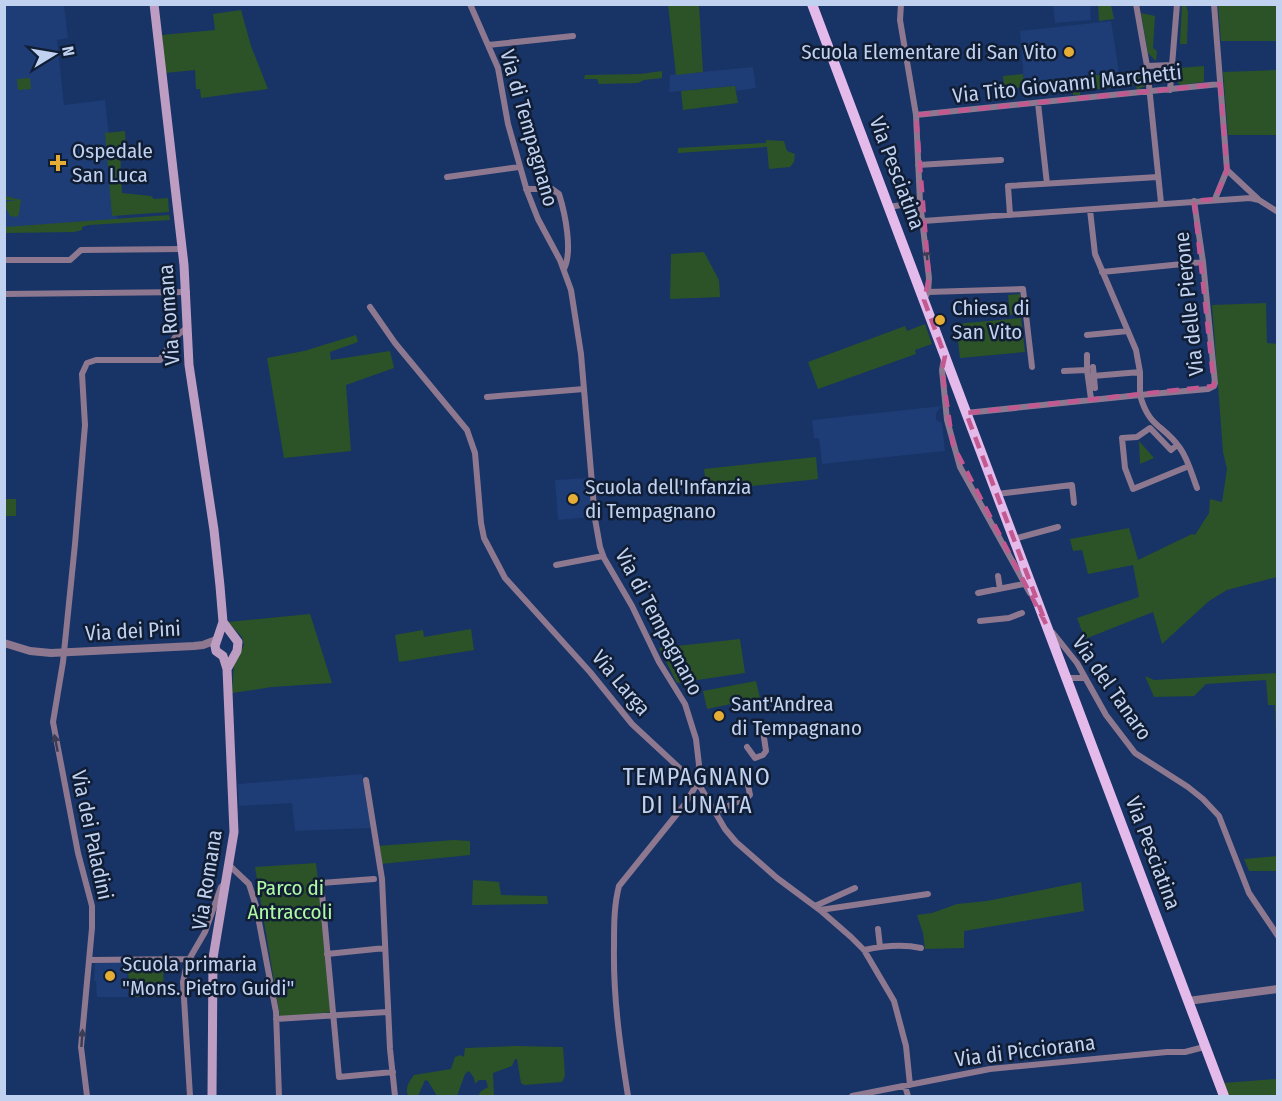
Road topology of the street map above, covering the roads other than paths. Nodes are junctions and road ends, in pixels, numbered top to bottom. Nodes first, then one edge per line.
1 (154, 4) edge
2 (470, 4) edge
3 (812, 4) edge
4 (901, 4) edge
5 (1136, 4) edge
6 (1177, 4) edge
7 (1214, 4) edge
8 (573, 36) dead end
9 (488, 45) junction
10 (1172, 65) junction
11 (1147, 66) junction
12 (1220, 84) junction
13 (1170, 90) junction
14 (1150, 92) junction
15 (1038, 103) junction
16 (916, 115) junction
17 (1001, 160) dead end
18 (918, 165) junction
19 (519, 167) junction
20 (1227, 170) junction
21 (447, 177) dead end
22 (1158, 177) junction
23 (1047, 183) junction
24 (526, 189) junction
25 (1215, 199) junction
26 (1259, 200) junction
27 (1194, 201) junction
28 (920, 202) junction
29 (1161, 203) junction
30 (890, 207) junction
31 (1090, 210) junction
32 (1278, 212) edge
33 (1010, 214) junction
34 (923, 221) junction
35 (182, 249) junction
36 (4, 260) edge
37 (1203, 262) junction
38 (564, 269) junction
39 (1102, 272) junction
40 (187, 292) junction
41 (4, 294) edge
42 (926, 296) junction
43 (370, 307) dead end
44 (188, 327) junction
45 (1128, 331) junction
46 (1088, 335) dead end
47 (1087, 355) dead end
48 (945, 356) junction
49 (1032, 367) dead end
50 (1090, 369) junction
51 (1064, 371) dead end
52 (1140, 372) junction
53 (1094, 376) junction
54 (1095, 388) dead end
55 (584, 389) junction
56 (1140, 395) junction
57 (487, 397) dead end
58 (1091, 399) junction
59 (966, 413) junction
60 (1178, 445) junction
61 (1189, 466) junction
62 (1197, 488) dead end
63 (997, 494) junction
64 (1074, 503) dead end
65 (1058, 527) dead end
66 (1014, 539) junction
67 (603, 556) junction
68 (556, 565) dead end
69 (998, 576) dead end
70 (1024, 584) junction
71 (1000, 589) junction
72 (978, 593) dead end
73 (1022, 613) dead end
74 (980, 621) dead end
75 (223, 622) junction
76 (1046, 624) junction
77 (231, 634) junction
78 (217, 638) junction
79 (4, 643) edge
80 (203, 645) junction
81 (64, 652) junction
82 (219, 653) junction
83 (234, 654) junction
84 (227, 669) junction
85 (1066, 678) junction
86 (1085, 678) junction
87 (781, 727) dead end
88 (747, 747) dead end
89 (366, 780) dead end
90 (697, 784) junction
91 (748, 785) dead end
92 (715, 812) junction
93 (230, 865) junction
94 (374, 879) dead end
95 (226, 883) junction
96 (855, 888) dead end
97 (928, 894) dead end
98 (817, 908) junction
99 (206, 929) junction
100 (217, 929) junction
101 (878, 929) dead end
102 (1278, 936) edge
103 (880, 947) junction
104 (386, 948) junction
105 (921, 948) dead end
106 (864, 951) junction
107 (327, 954) junction
108 (189, 959) junction
109 (90, 960) junction
110 (1278, 989) edge
111 (1188, 1001) junction
112 (387, 1012) junction
113 (335, 1015) junction
114 (276, 1018) junction
115 (1204, 1047) junction
116 (393, 1072) junction
117 (907, 1085) junction
118 (87, 1096) edge
119 (190, 1096) edge
120 (212, 1096) edge
121 (279, 1096) edge
122 (395, 1096) edge
123 (628, 1096) edge
124 (852, 1096) edge
125 (908, 1096) edge
126 (1224, 1096) edge

1 - 35 main road, Via Romana
2 - 9 street, Via di Tempagnano
3 - 30 main road, Via Pesciatina
4 - 16 street
5 - 11 street
6 - 10 street
7 - 12 street
8 - 9 street
9 - 19 street, Via di Tempagnano
10 - 11 street
10 - 13 street
11 - 14 street
12 - 13 street, Via Tito Giovanni Marchetti
12 - 20 street
13 - 14 street, Via Tito Giovanni Marchetti
14 - 15 street, Via Tito Giovanni Marchetti
14 - 22 street
15 - 16 street, Via Tito Giovanni Marchetti
15 - 23 street
16 - 18 street
17 - 18 street
18 - 28 street
19 - 21 street
19 - 24 street, Via di Tempagnano
20 - 25 street
20 - 26 street
22 - 23 street
22 - 29 street
23 - 33 street
24 - 38 street, Via di Tempagnano
24 - 38 street
25 - 26 street, Via delle Pierone
25 - 27 street, Via delle Pierone
26 - 32 street, Via delle Pierone
27 - 29 street, Via delle Pierone
27 - 37 street, Via delle Pierone
28 - 30 street
28 - 34 street
29 - 31 street, Via delle Pierone
30 - 42 main road, Via Pesciatina
31 - 33 street, Via delle Pierone
31 - 39 street
33 - 34 street, Via delle Pierone
42 -> 34 street
35 - 36 street
35 - 40 main road, Via Romana
37 - 39 street
37 - 56 street, Via delle Pierone
38 - 55 street, Via di Tempagnano
39 - 45 street
40 - 41 street
40 - 44 main road, Via Romana
42 - 48 main road, Via Pesciatina
42 - 49 street
43 - 90 street, Via Larga
44 - 75 main road, Via Romana
44 - 81 street, Via dei Paladini
45 - 46 street
45 - 52 street
47 - 50 street
48 - 59 main road, Via Pesciatina
48 - 70 street, Via Pesciatina
50 - 51 street
50 - 53 street
50 - 58 street
52 - 53 street
52 - 56 street
53 - 54 street
55 - 57 street
55 - 67 street, Via di Tempagnano
56 - 58 street
56 - 60 street
58 - 59 street
59 - 63 main road, Via Pesciatina
60 - 61 street
60 - 61 street
61 - 62 street
63 - 64 street
63 - 66 main road, Via Pesciatina
65 - 66 street
66 - 76 main road, Via Pesciatina
67 - 68 street
67 - 90 street, Via di Tempagnano
69 - 71 street
70 - 71 street
70 - 76 street, Via Pesciatina
71 - 72 street
73 - 74 street
75 - 77 main road
75 - 78 main road
76 - 85 main road, Via Pesciatina
76 - 86 street, Via del Tanaro
77 - 78 main road
77 - 83 main road
78 - 80 street
78 - 82 main road
79 - 81 street, Via dei Pini
80 - 81 street, Via dei Pini
80 - 82 street
109 -> 81 street, Via dei Paladini
82 - 83 main road
82 - 84 main road
83 - 84 main road
84 - 93 main road, Via Romana
85 - 86 street
85 - 111 main road, Via Pesciatina
86 - 102 street, Via del Tanaro
87 - 88 street
89 - 104 street
90 - 92 street
90 - 123 street
91 - 92 street
92 - 98 street
93 - 95 main road, Via Romana
93 - 114 street
94 - 107 street
95 - 99 street
95 - 100 main road, Via Romana
96 - 98 street
97 - 98 street
98 - 106 street
99 - 100 street
99 - 108 street
100 - 120 main road, Via Romana
101 - 103 street
103 - 105 street
103 - 106 street
104 - 107 street
104 - 112 street
106 - 117 street
107 - 113 street
108 - 109 street
108 - 119 street
118 -> 109 street, Via dei Paladini
110 - 111 street
111 - 115 main road, Via Pesciatina
112 - 113 street
112 - 116 street
113 - 114 street
113 - 116 street
114 - 121 street
115 - 117 street, Via di Picciorana
115 - 126 main road, Via Pesciatina
116 - 122 street
117 - 124 street, Via di Picciorana
117 - 125 street

